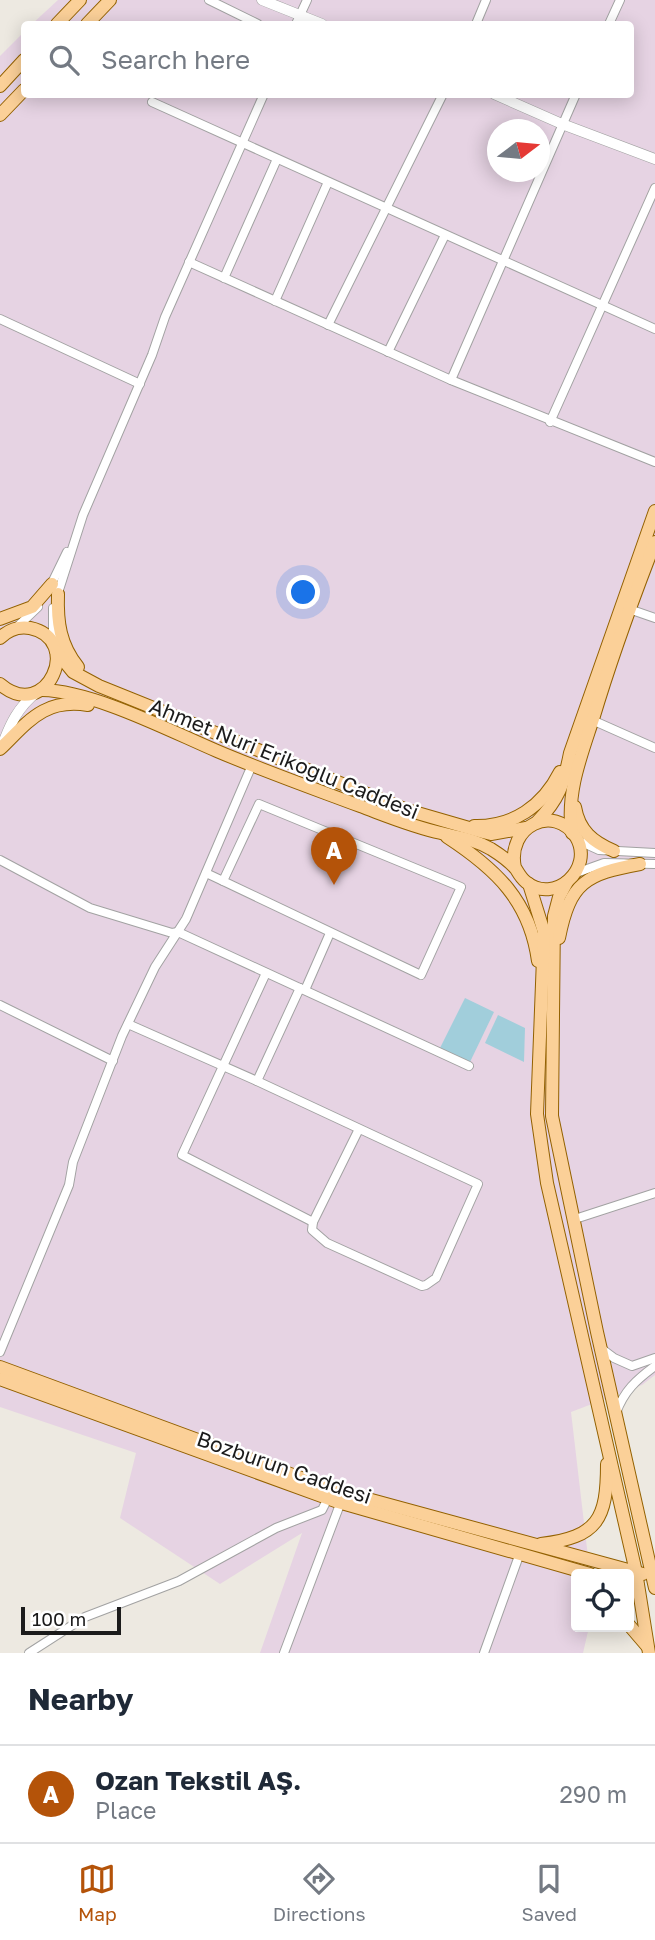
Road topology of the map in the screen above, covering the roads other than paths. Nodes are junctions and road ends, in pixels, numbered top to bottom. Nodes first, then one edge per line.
1 (80, 0) edge
2 (110, 0) edge
3 (209, 0) edge
4 (262, 0) edge
5 (307, 0) edge
6 (486, 0) edge
7 (620, 0) edge
8 (298, 20) edge
9 (60, 21) edge
10 (90, 21) edge
11 (252, 21) edge
12 (477, 21) edge
13 (610, 21) edge
14 (21, 63) edge
15 (0, 86) edge
16 (21, 93) edge
17 (262, 98) edge
18 (441, 98) edge
19 (503, 98) edge
20 (574, 98) edge
21 (152, 102) dead end
22 (0, 115) edge
23 (562, 124) junction
24 (242, 144) junction
25 (276, 159) junction
26 (655, 159) edge
27 (328, 182) junction
28 (655, 188) edge
29 (386, 208) junction
30 (445, 235) junction
31 (503, 261) junction
32 (189, 262) junction
33 (224, 278) junction
34 (275, 300) junction
35 (603, 306) junction
36 (0, 319) edge
37 (328, 325) junction
38 (655, 329) edge
39 (388, 352) junction
40 (451, 380) junction
41 (140, 384) junction
42 (550, 422) junction
43 (655, 463) edge
44 (655, 510) edge
45 (655, 542) edge
46 (55, 589) junction
47 (629, 609) junction
48 (655, 618) edge
49 (0, 619) edge
50 (6, 632) edge
51 (55, 648) junction
52 (0, 684) edge
53 (99, 686) junction
54 (39, 691) junction
55 (121, 710) junction
56 (592, 720) junction
57 (655, 748) edge
58 (0, 750) edge
59 (570, 753) junction
60 (251, 765) junction
61 (573, 786) junction
62 (459, 825) junction
63 (531, 825) junction
64 (441, 833) junction
65 (574, 836) junction
66 (614, 851) junction
67 (655, 853) edge
68 (0, 860) edge
69 (640, 864) junction
70 (655, 864) edge
71 (515, 868) junction
72 (205, 873) junction
73 (571, 878) junction
74 (223, 881) junction
75 (528, 884) junction
76 (178, 932) junction
77 (330, 933) junction
78 (555, 959) junction
79 (267, 972) junction
80 (541, 984) junction
81 (302, 989) junction
82 (0, 1005) edge
83 (128, 1024) junction
84 (113, 1061) junction
85 (469, 1066) dead end
86 (222, 1067) junction
87 (257, 1081) junction
88 (359, 1129) junction
89 (655, 1193) edge
90 (575, 1219) junction
91 (313, 1222) junction
92 (601, 1348) junction
93 (0, 1352) edge
94 (655, 1359) edge
95 (655, 1366) edge
96 (0, 1367) edge
97 (0, 1379) edge
98 (616, 1413) junction
99 (607, 1439) junction
100 (328, 1498) junction
101 (342, 1498) junction
102 (639, 1514) junction
103 (655, 1541) edge
104 (536, 1545) junction
105 (520, 1553) junction
106 (539, 1559) junction
107 (573, 1569) edge
108 (636, 1572) junction
109 (571, 1577) edge
110 (655, 1583) edge
111 (634, 1588) edge
112 (634, 1631) edge
113 (647, 1645) edge
114 (29, 1653) edge
115 (284, 1653) edge
116 (484, 1653) edge

1 - 9 main road
2 - 10 main road
3 - 11 street
4 - 8 street
5 - 8 street
6 - 12 street
7 - 13 street
14 - 15 main road
16 - 22 main road
17 - 24 street
18 - 29 street
19 - 23 street
20 - 23 street
21 - 24 street
23 - 26 street
23 - 31 street
24 - 25 street
24 - 32 street
25 - 27 street
25 - 33 street
27 - 29 street
27 - 34 street
28 - 35 street
29 - 30 street
29 - 37 street
30 - 31 street
30 - 39 street
31 - 35 street
31 - 40 street
32 - 33 street
32 - 41 street
33 - 34 street
34 - 37 street
35 - 38 street
35 - 42 street
36 - 41 street
37 - 39 street
39 - 40 street
40 - 42 street
41 - 46 street
42 - 43 street
44 - 59 main road
45 - 47 main road
46 - 49 main road
46 - 50 street
46 - 51 street
46 - 53 main road
47 - 48 street
47 - 56 main road
50 - 51 main road, Ahmet Nuri Erikoğlu Caddesi
51 - 53 main road, Ahmet Nuri Erikoğlu Caddesi
51 - 54 main road
52 - 54 main road, Ahmet Nuri Erikoğlu Caddesi
53 - 62 main road, Ahmet Nuri Erikoğlu Caddesi
54 - 55 main road, Ahmet Nuri Erikoğlu Caddesi
54 - 58 street
55 - 58 main road
55 - 60 main road, Ahmet Nuri Erikoğlu Caddesi
56 - 57 street
56 - 61 main road
59 - 62 main road
59 - 63 main road
60 - 64 main road, Ahmet Nuri Erikoğlu Caddesi
60 - 72 street
61 - 65 main road
61 - 66 main road
62 - 63 main road, Ahmet Nuri Erikoğlu Caddesi
63 - 65 main road
63 - 71 main road
64 - 71 main road, Ahmet Nuri Erikoğlu Caddesi
64 - 80 main road
65 - 66 street
65 - 73 main road
66 - 67 street
68 - 76 street
69 - 70 street
69 - 73 street
69 - 78 main road
71 - 75 main road
72 - 74 street
72 - 76 street
73 - 75 main road
73 - 78 main road
74 - 77 street
74 - 77 street
75 - 80 main road
76 - 79 street
76 - 83 street
77 - 81 street
78 - 90 main road
79 - 81 street
79 - 86 street
80 - 99 main road
81 - 85 street
81 - 87 street
82 - 84 street
83 - 84 street
83 - 86 street
84 - 93 street
86 - 87 street
86 - 91 street
87 - 88 street
88 - 91 street
88 - 91 street
89 - 90 street
90 - 92 main road
92 - 94 street
92 - 98 main road
95 - 98 street
96 - 101 main road, Bozburun Caddesi
97 - 100 main road, Bozburun Caddesi
98 - 102 main road
99 - 104 main road
99 - 108 main road
100 - 101 main road, Bozburun Caddesi
100 - 114 street
101 - 104 main road, Bozburun Caddesi
101 - 105 main road, Bozburun Caddesi
101 - 115 street
102 - 103 main road
102 - 110 main road
104 - 108 main road, Bozburun Caddesi
105 - 106 main road, Bozburun Caddesi
105 - 116 street
106 - 107 main road, Bozburun Caddesi
106 - 109 main road
108 - 110 main road, Bozburun Caddesi
108 - 111 main road
110 - 111 main road
111 - 113 main road
112 - 113 main road

